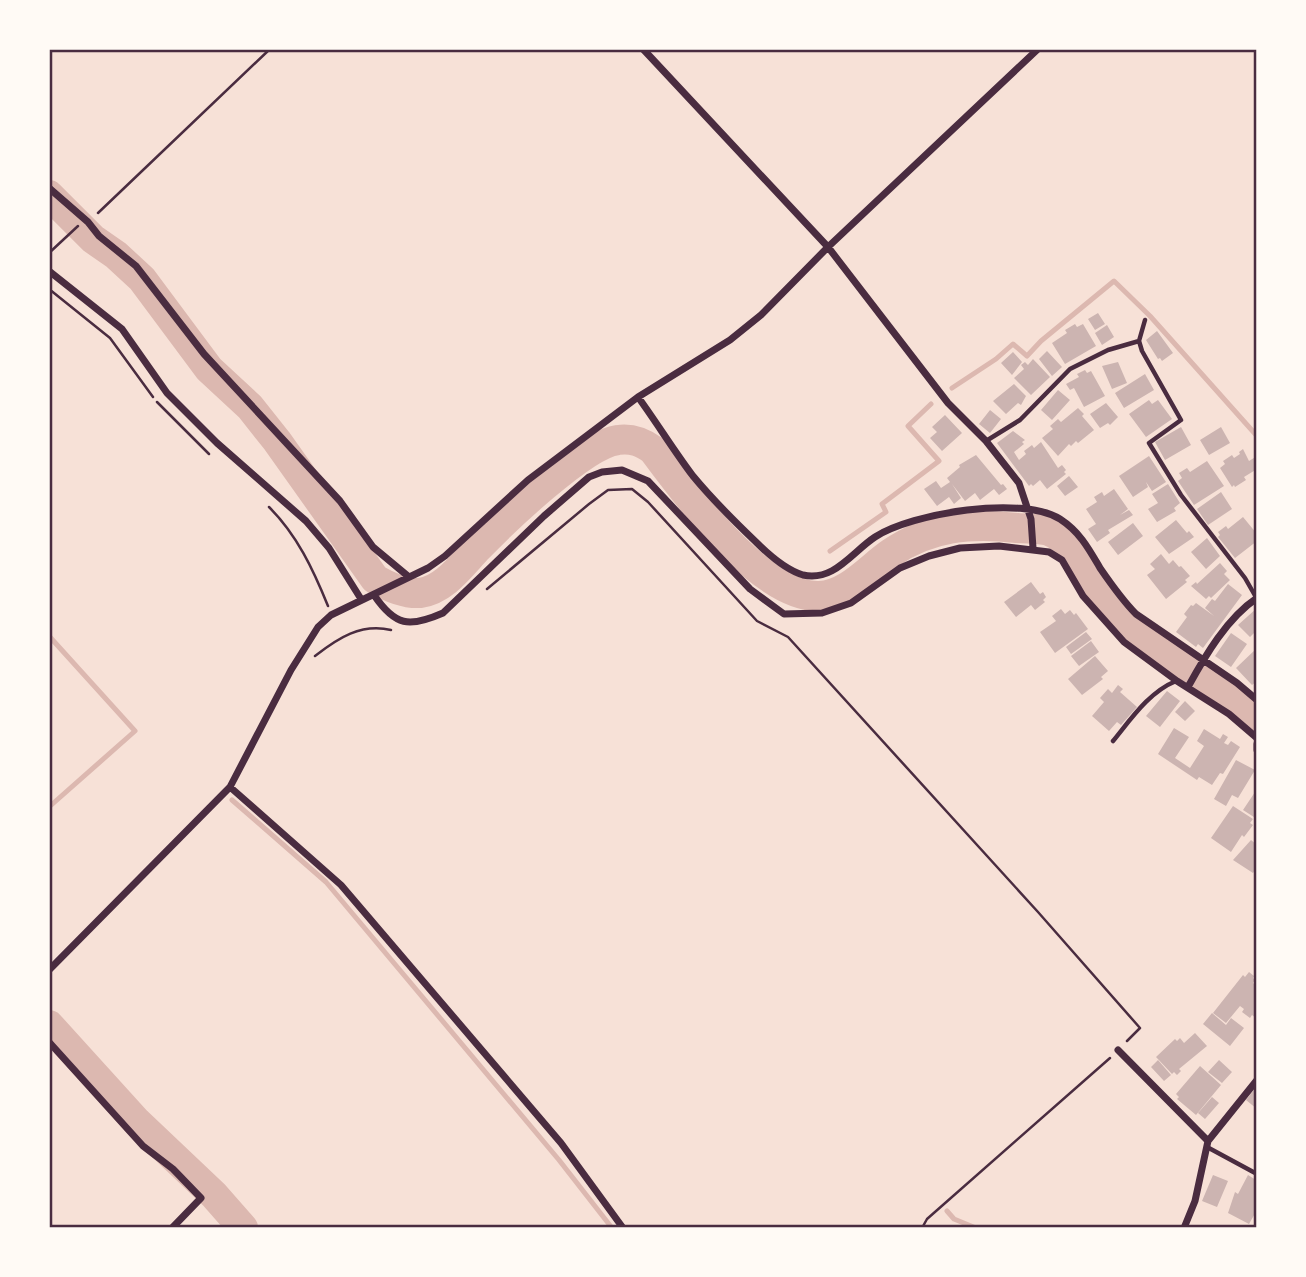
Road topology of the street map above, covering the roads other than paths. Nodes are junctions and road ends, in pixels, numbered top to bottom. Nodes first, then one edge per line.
1 (643, 49) edge
2 (1038, 49) edge
3 (49, 188) edge
4 (828, 247) junction
5 (49, 271) edge
6 (1145, 320) dead end
7 (1139, 341) junction
8 (638, 397) junction
9 (986, 441) junction
10 (1027, 508) junction
11 (1033, 548) junction
12 (409, 577) junction
13 (374, 595) junction
14 (1257, 598) edge
15 (362, 599) junction
16 (1203, 661) junction
17 (1177, 681) junction
18 (1188, 687) junction
19 (1257, 700) edge
20 (1257, 738) edge
21 (1113, 741) dead end
22 (1257, 744) edge
23 (1257, 750) edge
24 (230, 788) junction
25 (49, 970) edge
26 (49, 1042) edge
27 (1118, 1050) road end
28 (1257, 1080) edge
29 (1207, 1144) junction
30 (1257, 1174) edge
31 (172, 1228) edge
32 (624, 1228) edge
33 (1184, 1228) edge

1 - 4 street
2 - 4 street
3 - 12 street
4 - 8 street
4 - 9 street
5 - 15 street
6 - 7 lane
7 - 9 lane
7 - 14 lane
8 - 10 street
8 - 12 street
9 - 10 street
10 - 11 street
10 - 16 street
11 - 13 street
11 - 17 street
12 - 13 street
13 - 15 street
14 - 16 street
15 - 24 street
16 - 18 street
16 - 19 street
17 - 18 street
17 - 21 lane
18 - 20 street
22 - 23 street
24 - 25 street
24 - 32 street
26 - 31 street
27 - 29 street
28 - 29 street
29 - 30 lane
29 - 33 street

